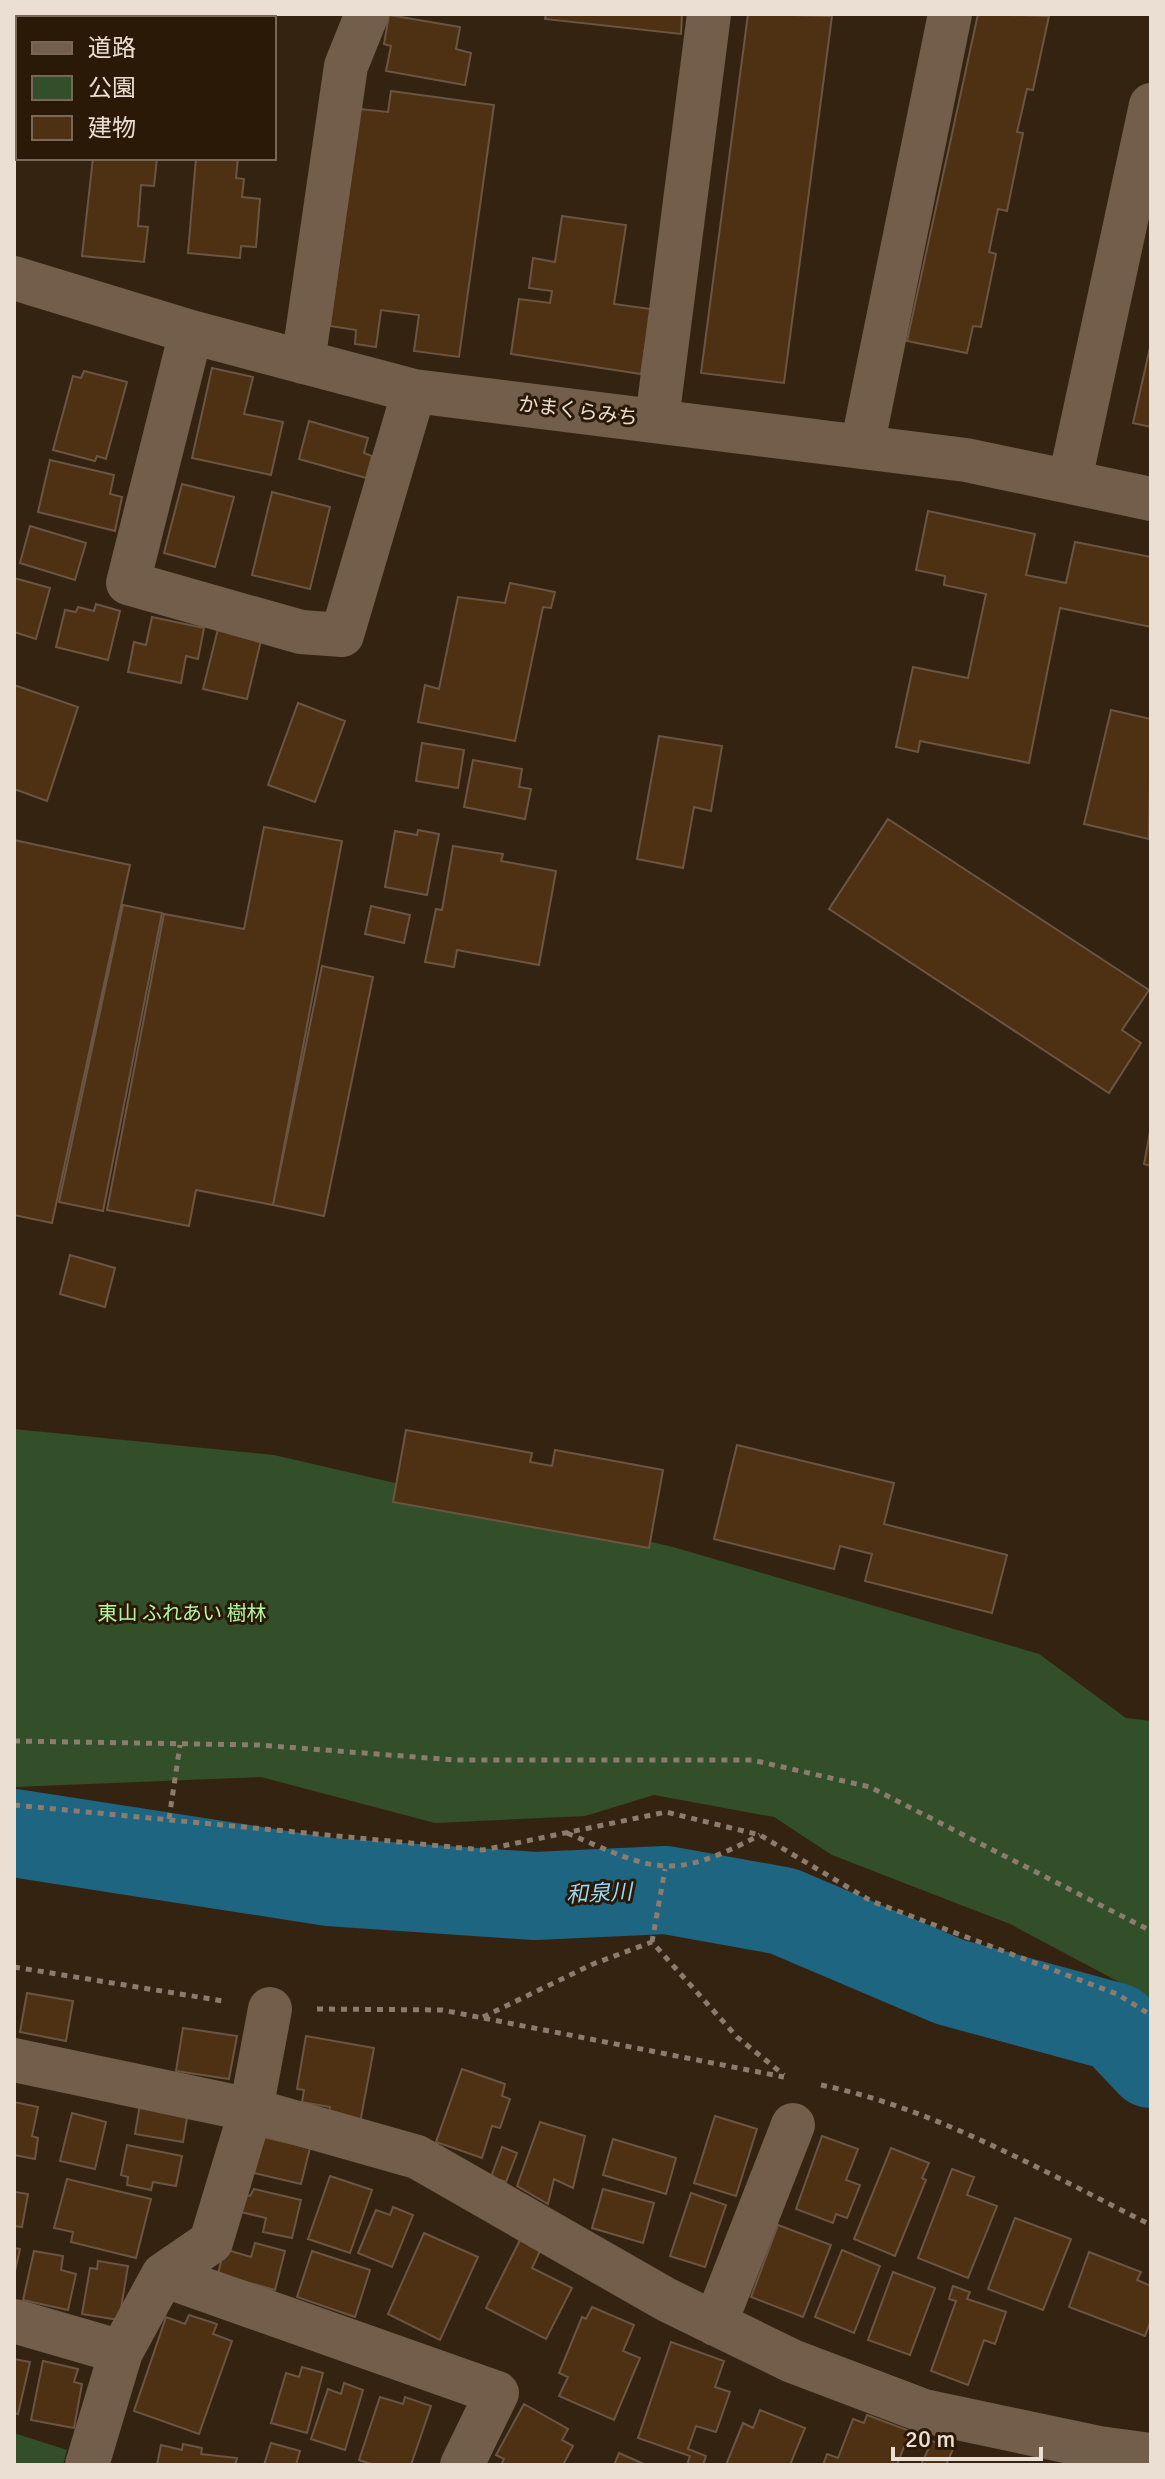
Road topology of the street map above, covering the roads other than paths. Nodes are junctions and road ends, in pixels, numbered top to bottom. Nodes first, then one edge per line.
1 (367, 14) edge
2 (709, 14) edge
3 (950, 14) edge
4 (1151, 105) edge
5 (14, 278) edge
6 (191, 332) junction
7 (303, 362) junction
8 (414, 391) junction
9 (657, 420) junction
10 (862, 447) junction
11 (1070, 480) junction
12 (1151, 499) edge
13 (270, 2009) road end
14 (14, 2060) edge
15 (251, 2110) junction
16 (793, 2125) dead end
17 (163, 2275) junction
18 (14, 2321) edge
19 (715, 2324) junction
20 (121, 2352) junction
21 (1127, 2457) edge
22 (87, 2465) edge
23 (462, 2465) edge

1 - 7 street
2 - 9 street
3 - 10 street
4 - 11 street
5 - 6 street, かまくらみち
6 - 7 street, かまくらみち
6 - 8 street
7 - 8 street, かまくらみち
8 - 9 street, かまくらみち
9 - 10 street, かまくらみち
10 - 11 street, かまくらみち
11 - 12 street, かまくらみち
13 - 15 street
14 - 15 street
15 - 17 street
15 - 19 street
16 - 19 street
17 - 20 street
17 - 23 street
18 - 20 street
19 - 21 street
20 - 22 street

